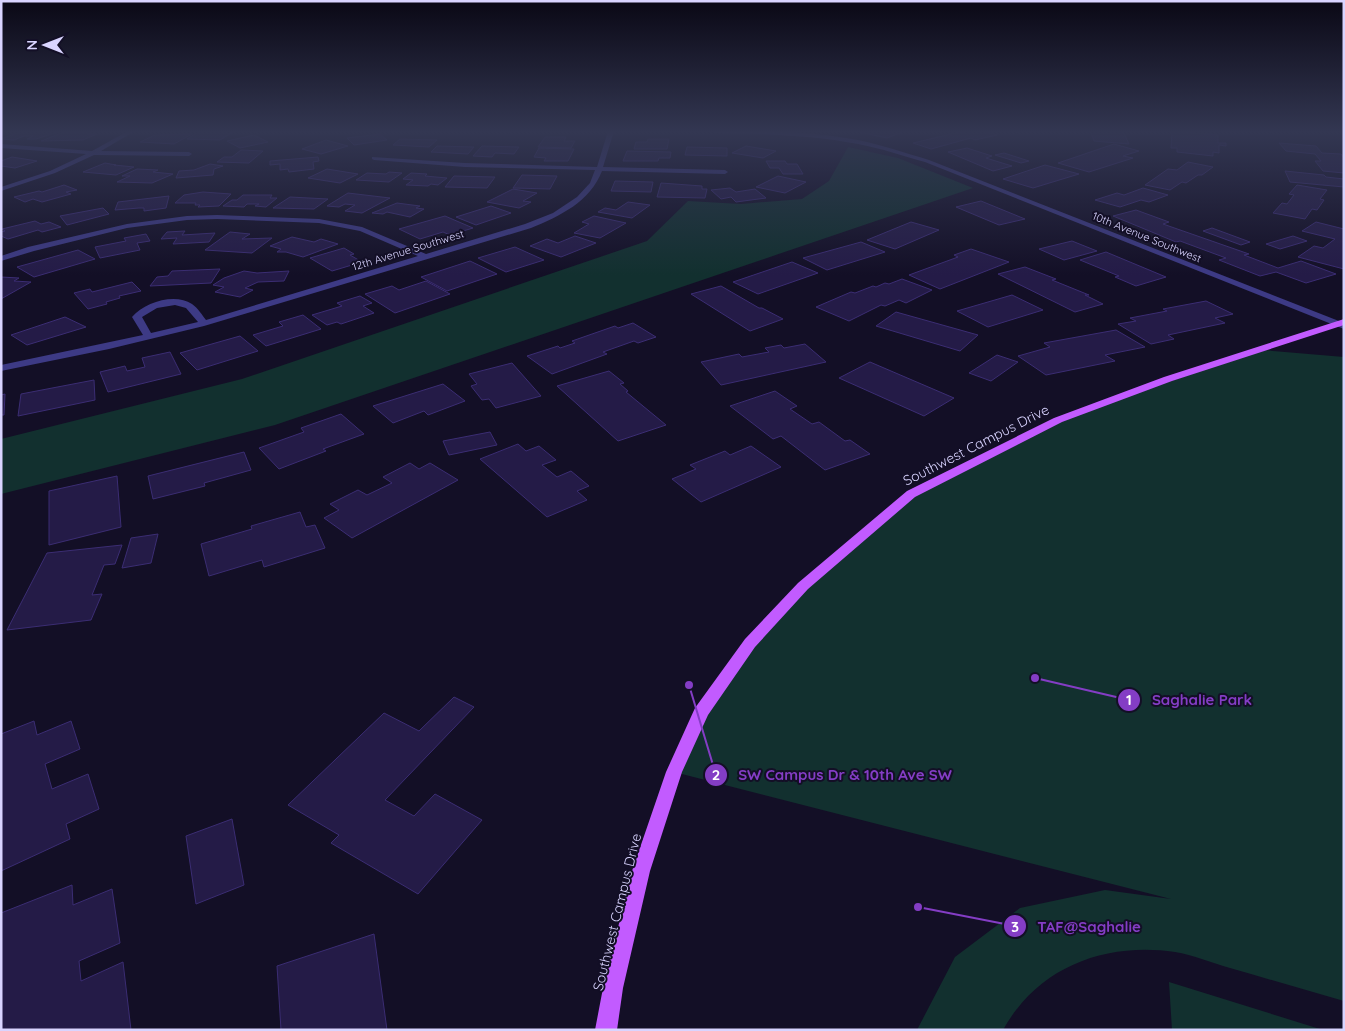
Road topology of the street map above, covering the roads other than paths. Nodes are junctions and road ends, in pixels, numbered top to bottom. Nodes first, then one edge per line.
1 (35, 179) edge
2 (594, 179) edge
3 (973, 179) edge
4 (1, 189) edge
5 (424, 256) junction
6 (1, 260) edge
7 (204, 323) junction
8 (1341, 324) edge
9 (148, 336) junction
10 (1, 368) edge
11 (606, 1030) edge

1 - 4 street
2 - 5 street, 12th Avenue Southwest
3 - 8 street, 10th Avenue Southwest
5 - 6 street
5 - 7 street, 12th Avenue Southwest
7 - 9 street, 12th Avenue Southwest
7 - 9 street
8 - 11 main road, Southwest Campus Drive
9 - 10 street, 12th Avenue Southwest

